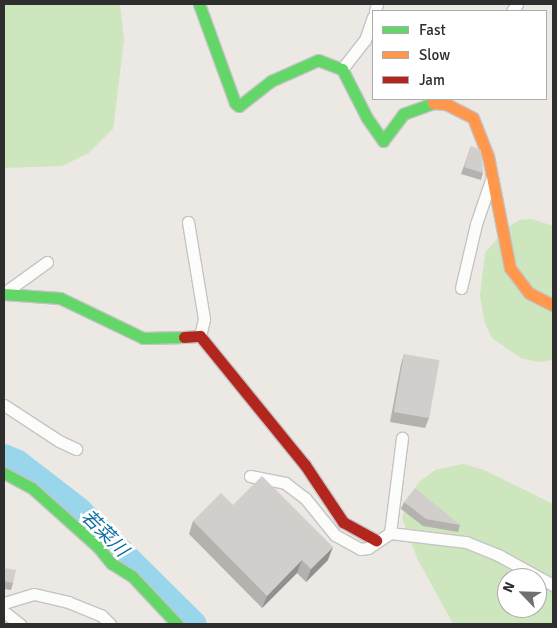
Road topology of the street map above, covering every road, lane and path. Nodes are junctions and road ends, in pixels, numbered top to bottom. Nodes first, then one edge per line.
1 (198, 4) edge
2 (372, 20) edge
3 (342, 69) junction
4 (452, 102) edge
5 (492, 177) junction
6 (188, 222) dead end
7 (47, 262) dead end
8 (461, 288) dead end
9 (4, 294) edge
10 (553, 305) edge
11 (200, 336) junction
12 (4, 405) edge
13 (402, 438) dead end
14 (76, 449) dead end
15 (4, 473) edge
16 (250, 476) dead end
17 (390, 534) junction
18 (376, 540) junction
19 (553, 585) edge
20 (4, 603) edge
21 (4, 612) edge
22 (20, 624) edge
23 (110, 624) edge
24 (177, 624) edge

1 - 3 street
2 - 3 street
3 - 4 street
4 - 5 street
5 - 8 street
5 - 10 street
6 - 11 street
7 - 9 street
9 - 11 street
11 - 18 street
12 - 14 street
13 - 17 street
15 - 24 street
16 - 18 street
17 - 18 street
17 - 19 street
20 - 23 street
21 - 22 street

